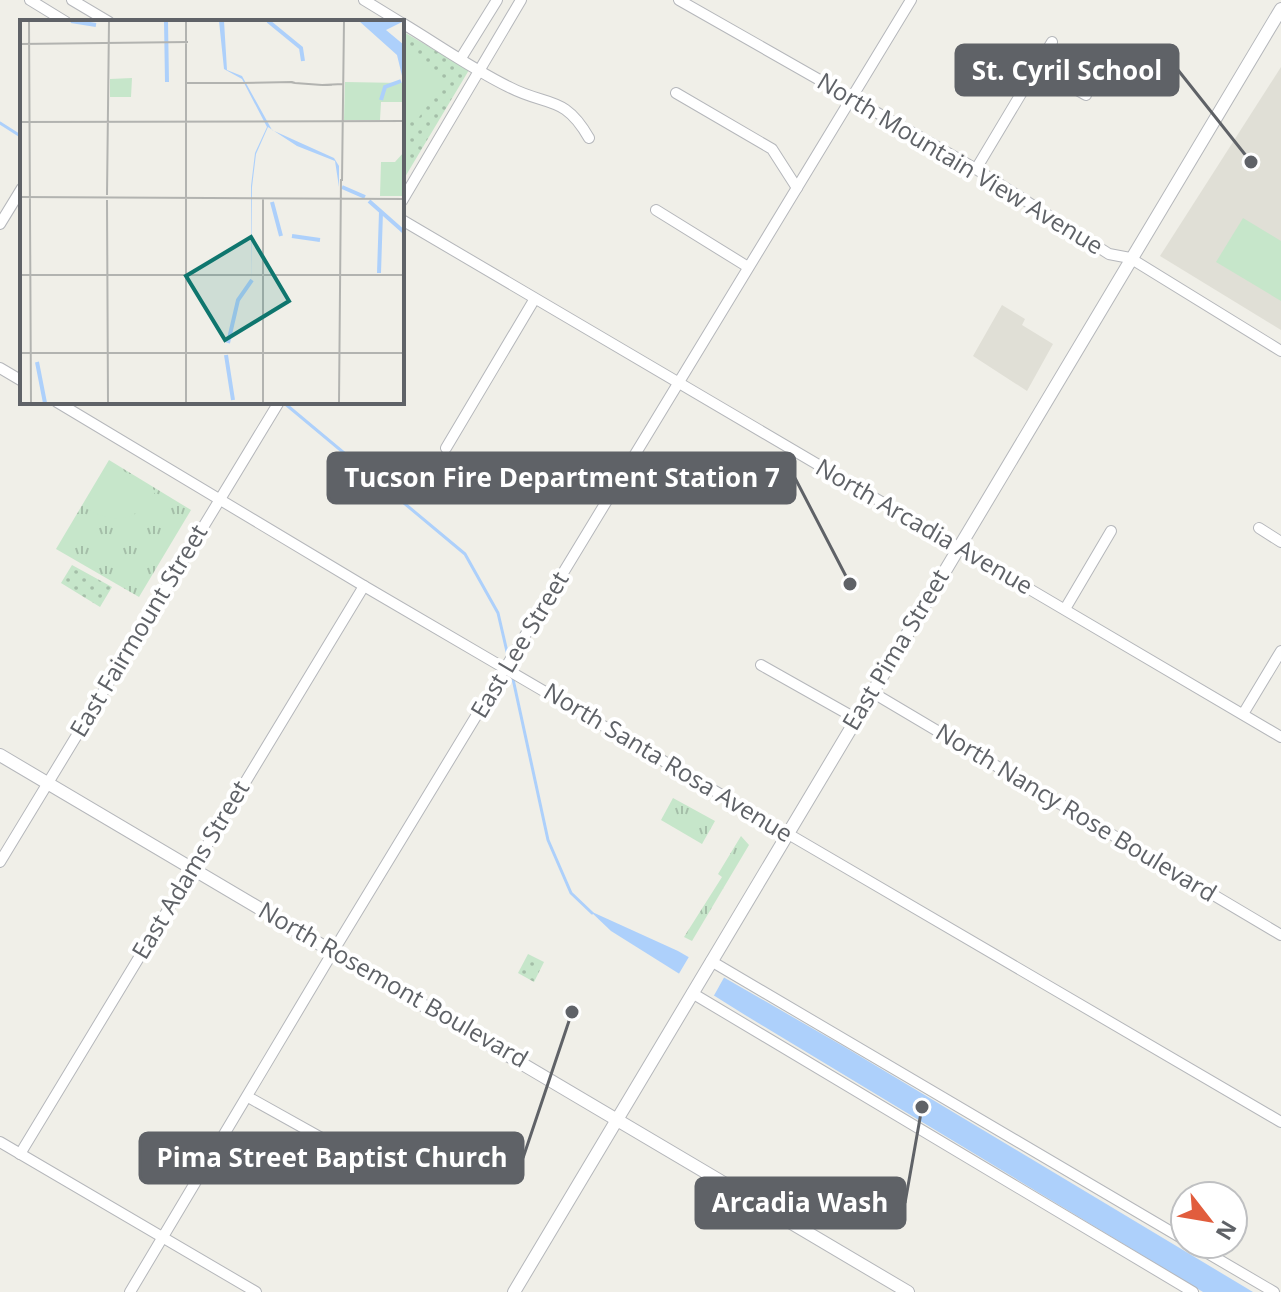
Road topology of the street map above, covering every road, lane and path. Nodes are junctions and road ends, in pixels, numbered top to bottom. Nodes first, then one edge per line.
1 (30, 0) edge
2 (72, 0) edge
3 (364, 0) edge
4 (497, 0) edge
5 (521, 0) edge
6 (911, 0) edge
7 (681, 1) edge
8 (1281, 9) edge
9 (63, 20) edge
10 (106, 20) edge
11 (396, 20) edge
12 (404, 25) edge
13 (1052, 42) dead end
14 (461, 58) junction
15 (1036, 67) junction
16 (479, 69) junction
17 (676, 93) dead end
18 (1086, 95) dead end
19 (852, 97) junction
20 (589, 138) dead end
21 (976, 169) junction
22 (797, 188) junction
23 (20, 191) edge
24 (404, 198) edge
25 (656, 210) dead end
26 (404, 221) edge
27 (0, 224) edge
28 (1130, 258) junction
29 (748, 267) junction
30 (534, 300) junction
31 (1281, 351) edge
32 (0, 368) edge
33 (20, 380) edge
34 (678, 384) junction
35 (60, 404) edge
36 (278, 404) edge
37 (446, 448) dead end
38 (219, 499) junction
39 (1259, 528) dead end
40 (1111, 531) dead end
41 (1281, 542) edge
42 (957, 547) junction
43 (364, 586) junction
44 (1065, 609) junction
45 (1281, 651) edge
46 (761, 665) dead end
47 (506, 667) junction
48 (870, 691) junction
49 (1243, 714) junction
50 (855, 718) junction
51 (1281, 737) edge
52 (0, 755) edge
53 (46, 782) junction
54 (787, 833) junction
55 (0, 862) edge
56 (192, 867) junction
57 (1281, 935) edge
58 (334, 950) junction
59 (709, 964) junction
60 (693, 992) junction
61 (248, 1097) junction
62 (619, 1118) junction
63 (1281, 1122) edge
64 (327, 1141) dead end
65 (0, 1142) edge
66 (20, 1154) junction
67 (1169, 1231) edge
68 (163, 1239) junction
69 (1219, 1260) edge
70 (130, 1292) edge
71 (256, 1292) edge
72 (514, 1292) edge
73 (908, 1292) edge
74 (1193, 1292) edge
75 (1274, 1292) edge

1 - 9 street
2 - 10 street
3 - 11 street
4 - 14 street
5 - 16 street
6 - 19 street, East Lee Street
7 - 19 street, North Mountain View Avenue
8 - 28 street, East Pima Street
12 - 14 street
13 - 15 street
14 - 16 street
15 - 18 street
15 - 21 street
16 - 20 street
16 - 24 street
17 - 22 street
19 - 21 street, North Mountain View Avenue
19 - 22 street, East Lee Street
21 - 28 street, North Mountain View Avenue
22 - 29 street, East Lee Street
23 - 27 street
25 - 29 street
26 - 30 street, North Arcadia Avenue
28 - 31 street, North Mountain View Avenue
28 - 42 street, East Pima Street
29 - 34 street, East Lee Street
30 - 34 street, North Arcadia Avenue
30 - 37 street
32 - 33 street
34 - 42 street, North Arcadia Avenue
34 - 47 street, East Lee Street
35 - 38 street, North Santa Rosa Avenue
36 - 38 street, East Fairmount Street
38 - 43 street, North Santa Rosa Avenue
38 - 53 street, East Fairmount Street
39 - 41 street
40 - 44 street
42 - 44 street, North Arcadia Avenue
42 - 48 street, East Pima Street
43 - 47 street, North Santa Rosa Avenue
43 - 56 street, East Adams Street
44 - 49 street, North Arcadia Avenue
45 - 49 street
46 - 50 street
47 - 54 street, North Santa Rosa Avenue
47 - 58 street, East Lee Street
48 - 50 street, East Pima Street
48 - 57 street, North Nancy Rose Boulevard
49 - 51 street, North Arcadia Avenue
50 - 54 street, East Pima Street
52 - 53 street, North Rosemont Boulevard
53 - 55 street, East Fairmount Street
53 - 56 street, North Rosemont Boulevard
54 - 59 street, East Pima Street
54 - 63 street, North Santa Rosa Avenue
56 - 58 street, North Rosemont Boulevard
56 - 66 street, East Adams Street
58 - 61 street, East Lee Street
58 - 62 street, North Rosemont Boulevard
59 - 60 street, East Pima Street
59 - 67 street
60 - 62 street, East Pima Street
60 - 74 street
61 - 64 street
61 - 68 street, East Lee Street
62 - 72 street, East Pima Street
62 - 73 street, North Rosemont Boulevard
65 - 66 street
66 - 68 street
68 - 70 street, East Lee Street
68 - 71 street
69 - 75 street

